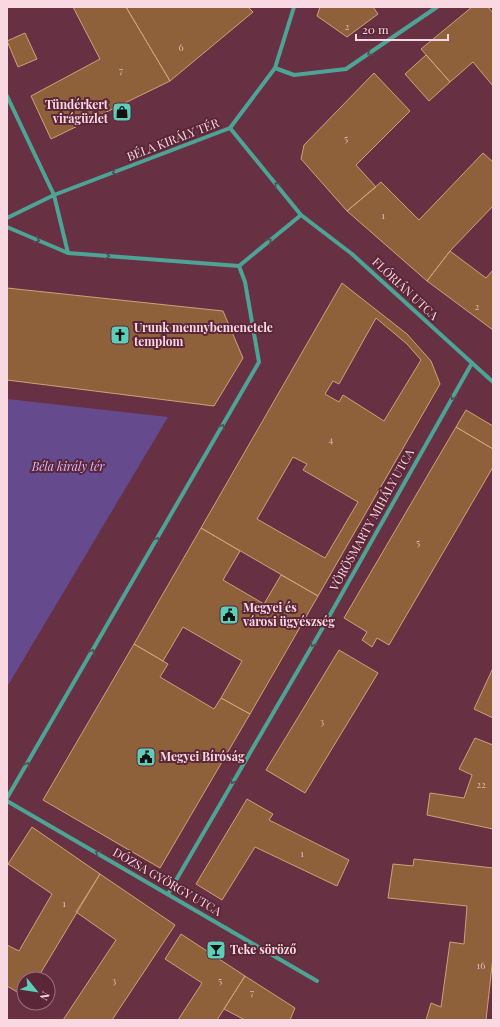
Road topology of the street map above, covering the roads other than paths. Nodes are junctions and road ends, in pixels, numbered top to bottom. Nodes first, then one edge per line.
1 (294, 7) edge
2 (437, 7) edge
3 (275, 68) junction
4 (7, 96) edge
5 (230, 128) junction
6 (54, 195) junction
7 (302, 215) junction
8 (7, 218) edge
9 (7, 227) edge
10 (68, 253) junction
11 (239, 266) junction
12 (472, 363) junction
13 (493, 382) edge
14 (7, 799) edge
15 (168, 894) junction
16 (317, 981) dead end

1 - 3 street
2 -> 3 street
3 - 5 street
4 - 6 street
5 -> 6 street, BÉLA KIRÁLY TÉR
7 -> 5 street, BÉLA KIRÁLY TÉR
6 - 8 street, BÉLA KIRÁLY TÉR
6 - 10 street
11 -> 7 street
7 - 12 street, FLÓRIÁN UTCA
9 -> 10 street
10 -> 11 street
14 -> 11 street
12 - 13 street, FLÓRIÁN UTCA
12 -> 15 street, VÖRÖSMARTY MIHÁLY UTCA
15 -> 14 street, DÓZSA GYÖRGY UTCA
15 - 16 street, DÓZSA GYÖRGY UTCA

